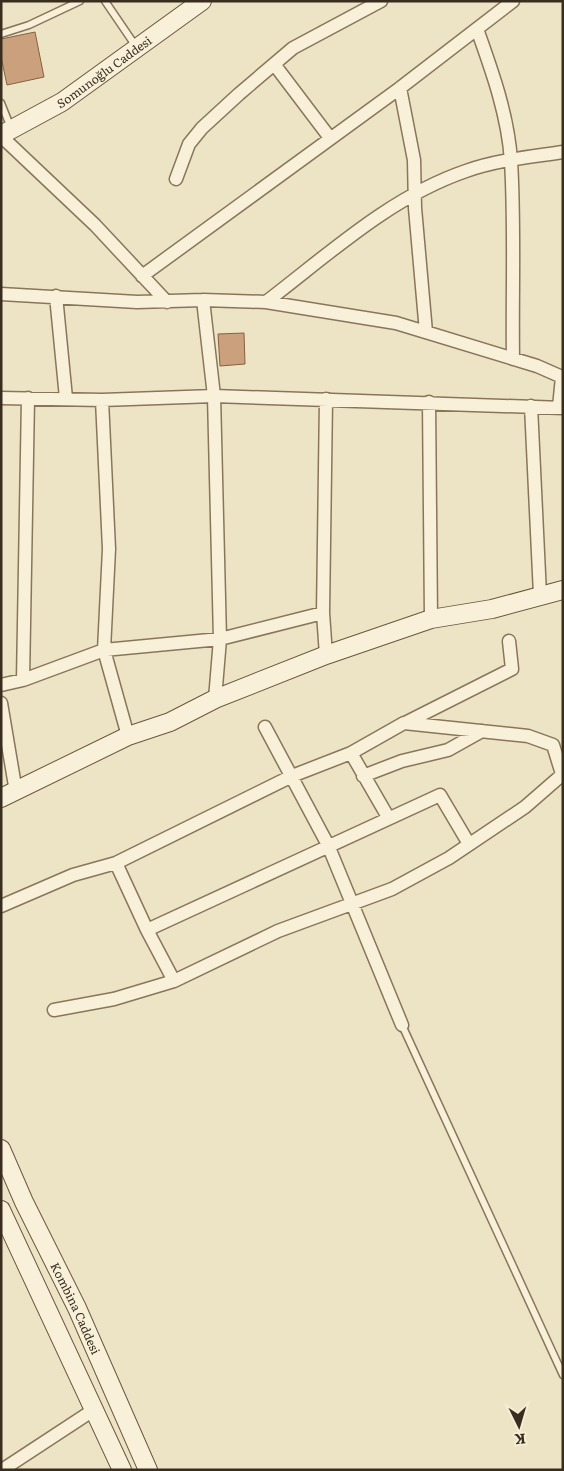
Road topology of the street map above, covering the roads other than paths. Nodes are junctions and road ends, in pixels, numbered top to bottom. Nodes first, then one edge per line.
1 (80, 1) edge
2 (105, 1) edge
3 (202, 1) edge
4 (381, 1) edge
5 (513, 1) edge
6 (477, 29) junction
7 (1, 34) edge
8 (137, 49) junction
9 (274, 64) junction
10 (400, 88) junction
11 (1, 103) edge
12 (5, 134) edge
13 (330, 138) junction
14 (563, 152) edge
15 (511, 160) junction
16 (176, 179) dead end
17 (415, 194) junction
18 (142, 276) junction
19 (1, 294) edge
20 (56, 296) junction
21 (203, 300) junction
22 (167, 302) junction
23 (266, 302) junction
24 (426, 332) junction
25 (513, 359) junction
26 (562, 377) edge
27 (214, 396) junction
28 (1, 398) edge
29 (28, 398) junction
30 (66, 398) junction
31 (102, 400) junction
32 (326, 400) junction
33 (429, 402) junction
34 (531, 406) junction
35 (561, 407) edge
36 (563, 590) edge
37 (540, 595) junction
38 (323, 613) junction
39 (431, 619) junction
40 (220, 639) junction
41 (510, 641) dead end
42 (104, 650) junction
43 (326, 655) junction
44 (23, 680) junction
45 (1, 685) edge
46 (215, 699) junction
47 (1, 703) edge
48 (404, 723) junction
49 (266, 727) dead end
50 (482, 730) junction
51 (128, 736) junction
52 (351, 753) junction
53 (562, 774) edge
54 (292, 776) junction
55 (363, 776) junction
56 (9, 795) edge
57 (388, 817) junction
58 (469, 844) junction
59 (328, 845) junction
60 (116, 863) junction
61 (353, 903) junction
62 (1, 906) edge
63 (147, 930) junction
64 (174, 981) junction
65 (54, 1010) dead end
66 (402, 1025) joint
67 (1, 1149) edge
68 (4, 1221) edge
69 (563, 1375) edge
70 (94, 1408) junction
71 (2, 1470) edge
72 (122, 1470) edge
73 (148, 1470) edge

1 - 7 lane
2 - 8 lane
3 - 8 main road, Somunoğlu Caddesi
4 - 9 street
5 - 6 street
6 - 10 street
6 - 15 street
8 - 12 main road, Somunoğlu Caddesi
9 - 13 street
9 - 16 street
10 - 13 street
10 - 17 street
11 - 12 lane
12 - 18 street
13 - 18 street
14 - 15 street
15 - 17 street
15 - 25 street
17 - 23 street
17 - 24 street
18 - 22 street
19 - 20 street
20 - 22 street
20 - 30 street
21 - 22 street
21 - 23 street
21 - 27 street
23 - 24 street
24 - 25 street
25 - 26 street
26 - 35 street
27 - 31 street
27 - 32 street
27 - 40 street
28 - 29 street
29 - 30 street
29 - 44 street
30 - 31 street
31 - 42 street
32 - 33 street
32 - 38 street
33 - 34 street
33 - 39 street
34 - 35 street
34 - 37 street
36 - 37 main road
37 - 39 main road
38 - 40 street
38 - 43 street
39 - 43 main road
40 - 42 street
40 - 46 street
41 - 48 street
42 - 44 street
42 - 51 street
43 - 46 main road
44 - 45 street
46 - 51 main road
47 - 56 street
48 - 50 street
48 - 52 street
49 - 54 street
50 - 53 street
50 - 55 street
51 - 56 main road
52 - 54 street
52 - 55 street
53 - 58 street
54 - 59 street
54 - 60 street
55 - 57 street
57 - 58 street
57 - 59 street
58 - 61 street
59 - 61 street
59 - 63 street
60 - 62 street
60 - 63 street
61 - 64 street
61 - 66 street
63 - 64 street
64 - 65 street
66 - 69 lane
67 - 73 main road, Kombina Caddesi
68 - 70 main road, Kombina Caddesi
70 - 71 street
70 - 72 main road, Kombina Caddesi

